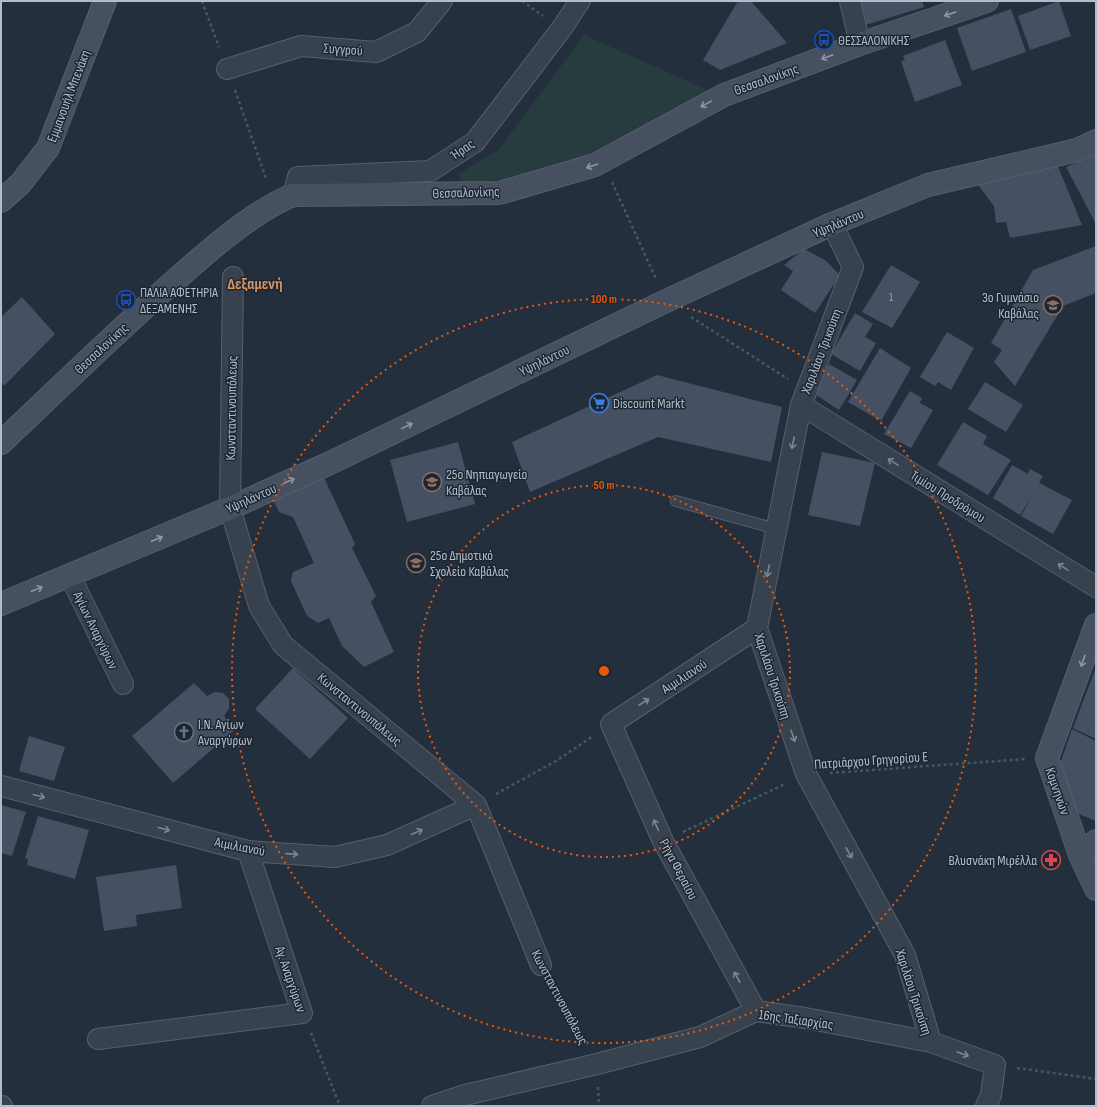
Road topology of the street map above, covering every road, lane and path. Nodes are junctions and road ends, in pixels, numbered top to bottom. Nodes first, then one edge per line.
1 (105, 1) edge
2 (202, 1) edge
3 (442, 1) edge
4 (580, 1) edge
5 (850, 1) edge
6 (986, 1) edge
7 (860, 44) junction
8 (227, 69) junction
9 (1096, 142) edge
10 (284, 199) junction
11 (1, 201) edge
12 (832, 224) junction
13 (233, 277) dead end
14 (801, 405) junction
15 (1, 443) edge
16 (676, 501) dead end
17 (230, 508) junction
18 (776, 530) junction
19 (70, 576) junction
20 (1096, 587) edge
21 (1, 604) edge
22 (1096, 625) edge
23 (757, 628) junction
24 (123, 684) dead end
25 (611, 724) junction
26 (1047, 758) junction
27 (806, 774) junction
28 (1, 786) edge
29 (476, 805) junction
30 (663, 841) junction
31 (1091, 849) edge
32 (248, 851) junction
33 (1096, 889) edge
34 (541, 964) joint
35 (756, 1011) junction
36 (302, 1012) junction
37 (98, 1039) dead end
38 (931, 1042) junction
39 (597, 1064) junction
40 (995, 1066) junction
41 (1096, 1079) edge
42 (340, 1106) edge
43 (432, 1106) edge
44 (599, 1106) edge
45 (986, 1106) edge

1 - 11 street, Εμμανουήλ Μπενάκη
2 - 8 path
3 - 8 street, Συγγρού
4 - 10 street, Ήρας
5 - 7 street
6 -> 7 street, Θεσσαλονίκης
7 -> 10 street, Θεσσαλονίκης
8 - 10 path
9 - 12 street, Υψηλάντου
10 - 15 street, Θεσσαλονίκης
12 - 14 street, Χαριλάου Τρικούπη
17 -> 12 street, Υψηλάντου
13 - 17 street, Κωνσταντινουπόλεως
14 -> 18 street, Χαριλάου Τρικούπη
20 -> 14 street, Τιμίου Προδρόμου
16 - 18 lane
19 -> 17 street, Υψηλάντου
17 - 29 street, Κωνσταντινουπόλεως
18 -> 23 street, Χαριλάου Τρικούπη
21 -> 19 street, Υψηλάντου
19 - 24 street, Αγίων Αναργύρων
22 -> 26 street, Κομνηνών
25 -> 23 street, Αιμιλιανού
23 -> 27 street, Χαριλάου Τρικούπη
25 - 29 path
30 -> 25 street, Ρήγα Φεραίου
26 - 27 path, Πατριάρχου Γρηγορίου Ε
26 - 31 street, Κομνηνών
27 - 30 path, Πατριάρχου Γρηγορίου Ε
27 -> 38 street, Χαριλάου Τρικούπη
28 -> 32 street, Αιμιλιανού
32 -> 29 street, Αιμιλιανού
29 - 34 street, Κωνσταντινουπόλεως
35 -> 30 street, Ρήγα Φεραίου
31 - 33 street, Κομνηνών
32 - 36 street, Αγ. Αναργύρων
34 - 39 path, Κωνσταντινουπόλεως
35 - 38 street, 16ης Ταξιαρχίας
35 - 39 street, 16ης Ταξιαρχίας
36 - 37 street
36 - 42 path, Αγ. Αναργύρων
38 -> 40 street, 16ης Ταξιαρχίας
39 - 43 street, 16ης Ταξιαρχίας
39 - 44 path, Κωνσταντινουπόλεως
40 - 41 path
40 - 45 street

